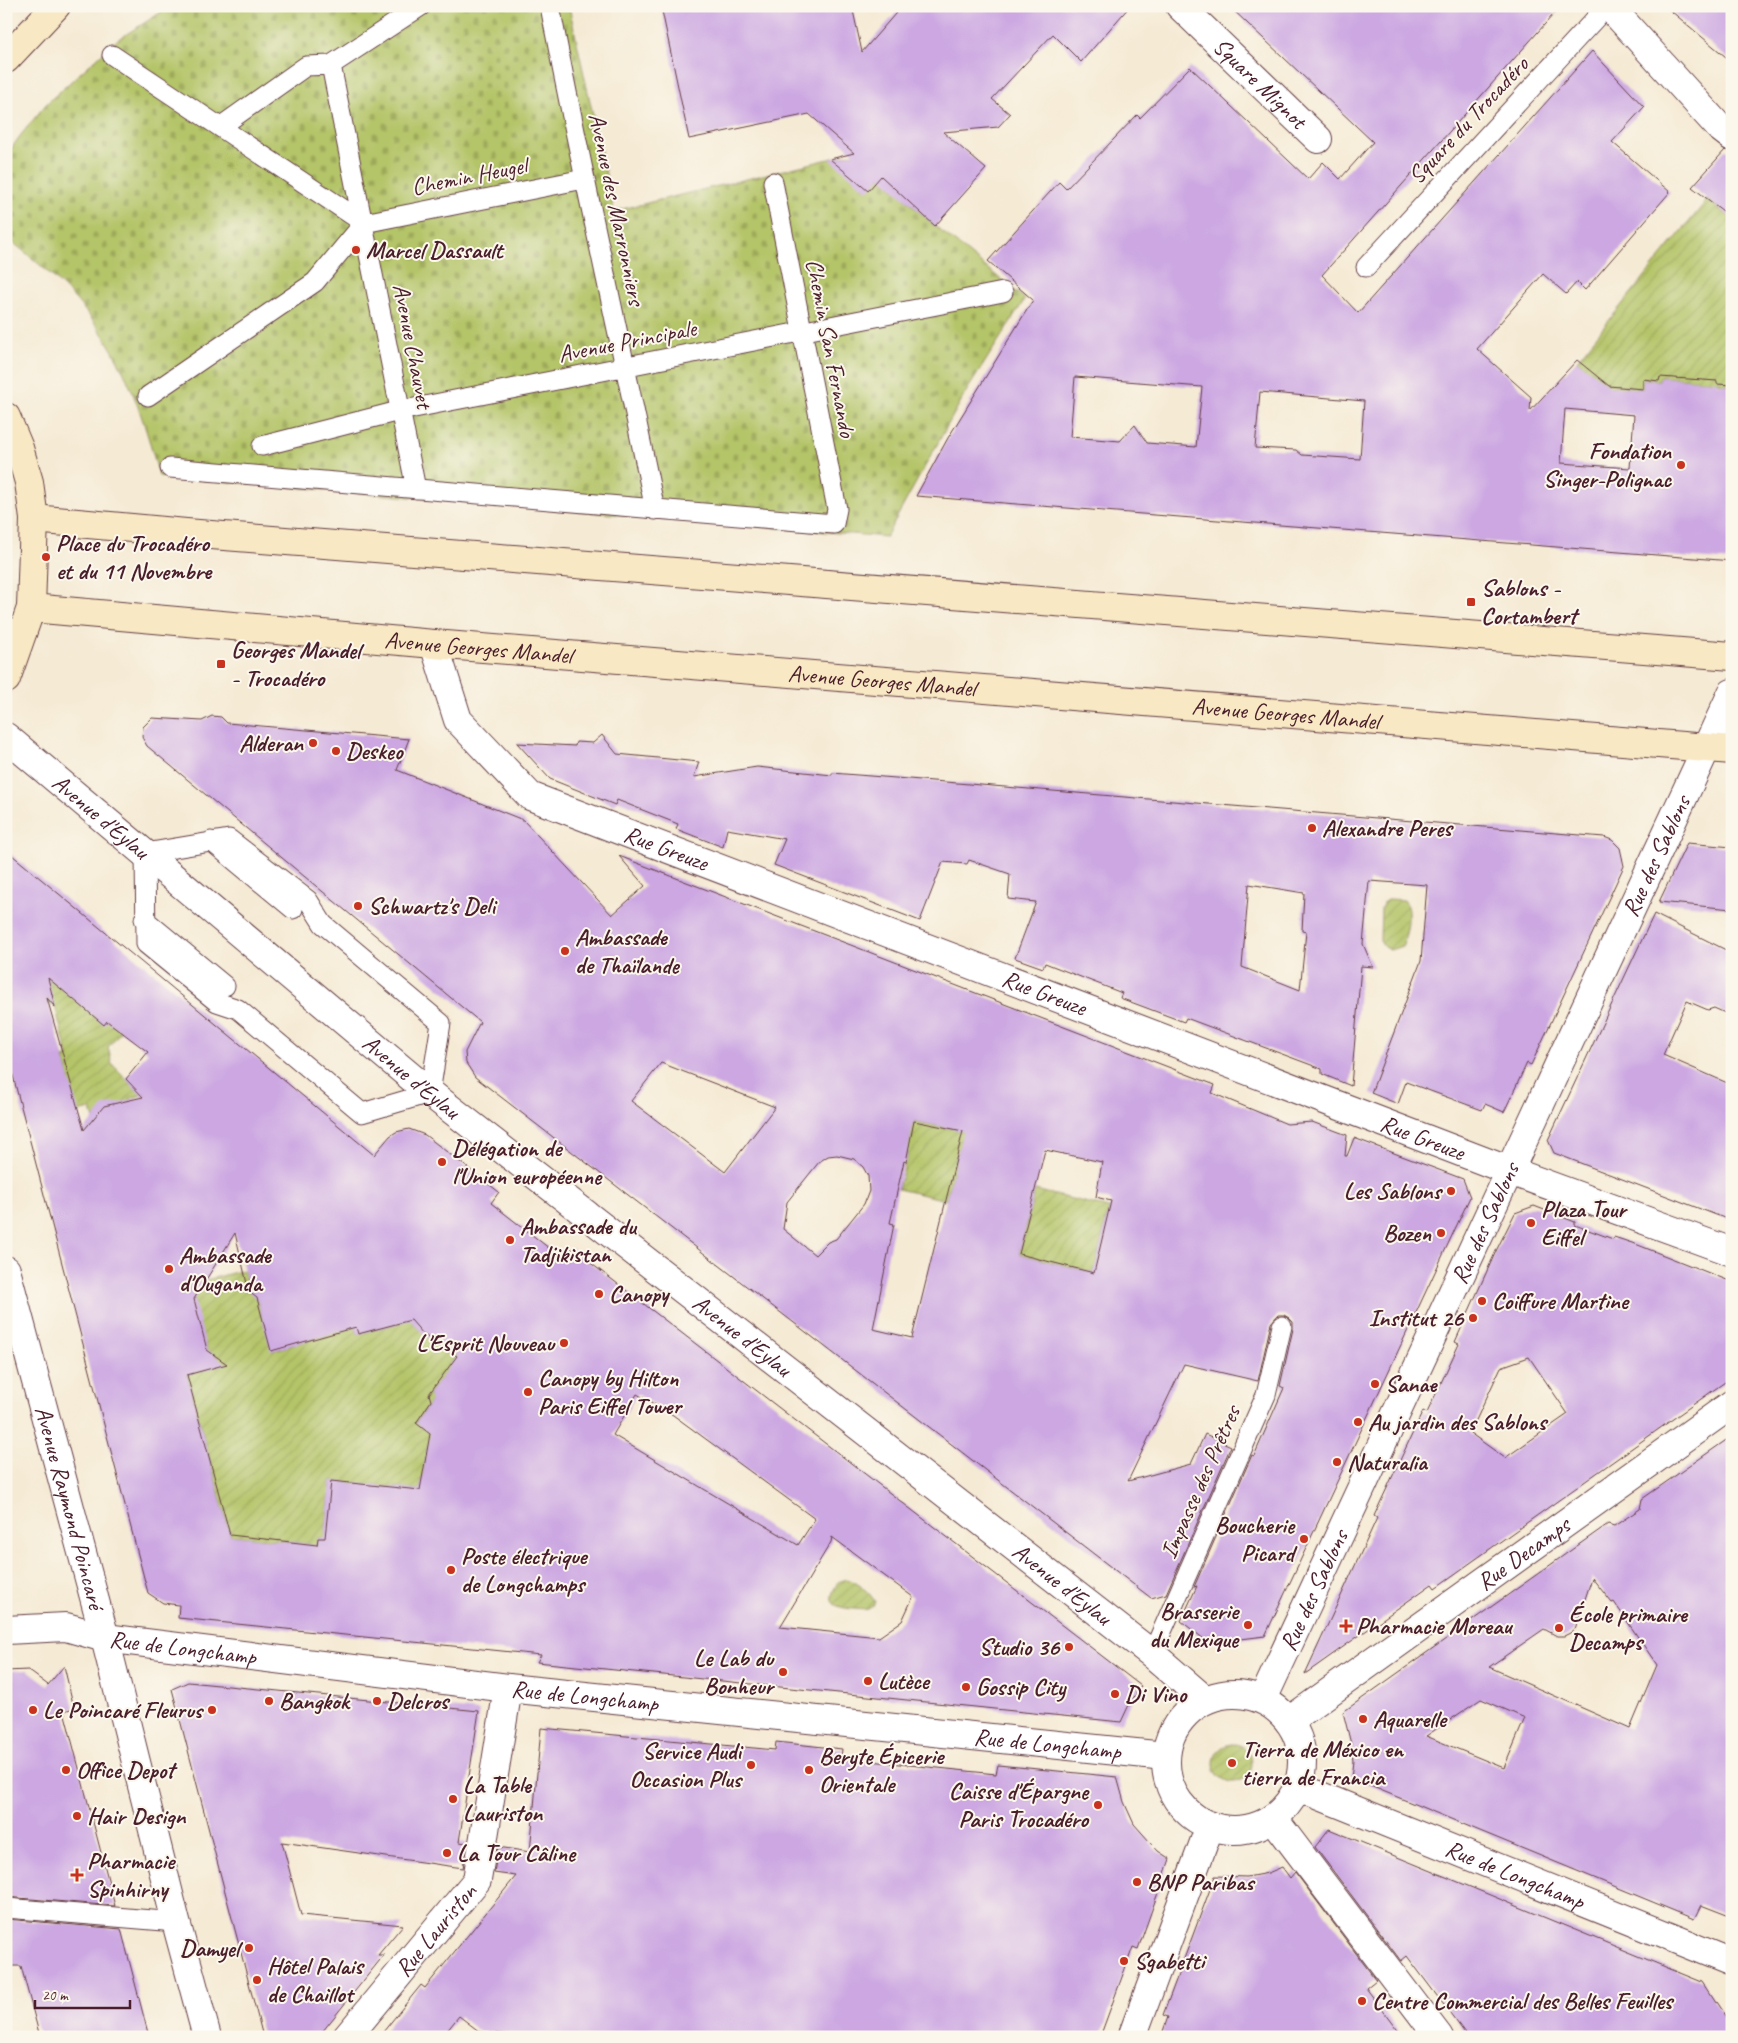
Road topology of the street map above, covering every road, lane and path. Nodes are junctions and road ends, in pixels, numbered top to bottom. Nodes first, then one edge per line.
1 (56, 6) edge
2 (421, 6) edge
3 (550, 6) edge
4 (1180, 6) edge
5 (1608, 6) edge
6 (112, 55) dead end
7 (6, 59) edge
8 (331, 65) junction
9 (220, 127) junction
10 (1732, 137) edge
11 (1318, 139) dead end
12 (584, 179) junction
13 (773, 182) dead end
14 (364, 223) junction
15 (1366, 267) dead end
16 (1003, 292) dead end
17 (801, 331) junction
18 (626, 367) junction
19 (148, 396) dead end
20 (399, 411) junction
21 (6, 417) edge
22 (262, 446) dead end
23 (170, 468) dead end
24 (416, 489) junction
25 (655, 510) junction
26 (34, 518) junction
27 (31, 608) junction
28 (434, 644) junction
29 (1732, 656) edge
30 (6, 679) edge
31 (1732, 693) edge
32 (6, 737) edge
33 (1719, 749) edge
34 (211, 841) junction
35 (144, 853) junction
36 (293, 909) dead end
37 (144, 919) junction
38 (225, 986) dead end
39 (430, 1093) junction
40 (1510, 1170) junction
41 (1732, 1252) edge
42 (6, 1270) edge
43 (1282, 1326) dead end
44 (1732, 1404) edge
45 (6, 1630) edge
46 (105, 1638) junction
47 (1152, 1654) junction
48 (508, 1688) junction
49 (1204, 1699) junction
50 (1263, 1700) junction
51 (1289, 1721) junction
52 (1165, 1756) junction
53 (1298, 1787) junction
54 (1273, 1818) junction
55 (1210, 1826) junction
56 (6, 1908) edge
57 (176, 1922) junction
58 (1732, 1962) edge
59 (207, 2037) edge
60 (347, 2037) edge
61 (1132, 2037) edge
62 (1439, 2037) edge

1 - 7 main road
2 - 8 lane
3 - 12 lane, Avenue des Marronniers
4 - 11 street, Square Mignot
5 - 10 street
5 - 15 lane, Square du Trocadéro
6 - 9 lane
8 - 9 lane
8 - 14 lane, Avenue Chauvet
9 - 14 lane
12 - 14 lane, Chemin Heugel
12 - 18 lane, Avenue des Marronniers
13 - 17 lane, Chemin San Fernando
14 - 19 lane
14 - 20 lane, Avenue Chauvet
16 - 17 lane, Avenue Principale
17 - 18 lane, Avenue Principale
17 - 25 lane, Chemin San Fernando
18 - 20 lane, Avenue Principale
18 - 25 lane, Avenue des Marronniers
20 - 22 lane, Avenue Principale
20 - 24 lane, Avenue Chauvet
21 - 26 main road
23 - 24 lane
24 - 25 lane
26 - 27 main road
26 - 29 main road
27 - 28 main road, Avenue Georges Mandel
27 - 30 main road
28 - 33 main road, Avenue Georges Mandel
28 - 40 street, Rue Greuze
31 - 33 street, Rue des Sablons
32 - 35 street, Avenue d'Eylau
33 - 40 street, Rue des Sablons
34 - 35 lane
34 - 36 lane
34 - 39 lane
35 - 37 lane
35 - 39 street, Avenue d'Eylau
37 - 38 lane
37 - 39 lane
39 - 47 street, Avenue d'Eylau
40 - 41 street, Rue Greuze
40 - 50 street, Rue des Sablons
42 - 46 street, Avenue Raymond Poincaré
43 - 47 lane, Impasse des Prêtres
44 - 51 street, Rue Decamps
45 - 46 street, Rue de Longchamp
46 - 48 street, Rue de Longchamp
46 - 57 street, Avenue Raymond Poincaré
47 - 49 street, Avenue d'Eylau
48 - 52 street, Rue de Longchamp
48 - 60 street, Rue Lauriston
49 - 50 street
49 - 52 street
50 - 51 street
51 - 53 street
52 - 55 street
53 - 54 street
53 - 58 street, Rue de Longchamp
54 - 55 street
54 - 62 street
55 - 61 street
56 - 57 lane
57 - 59 street, Avenue Raymond Poincaré

